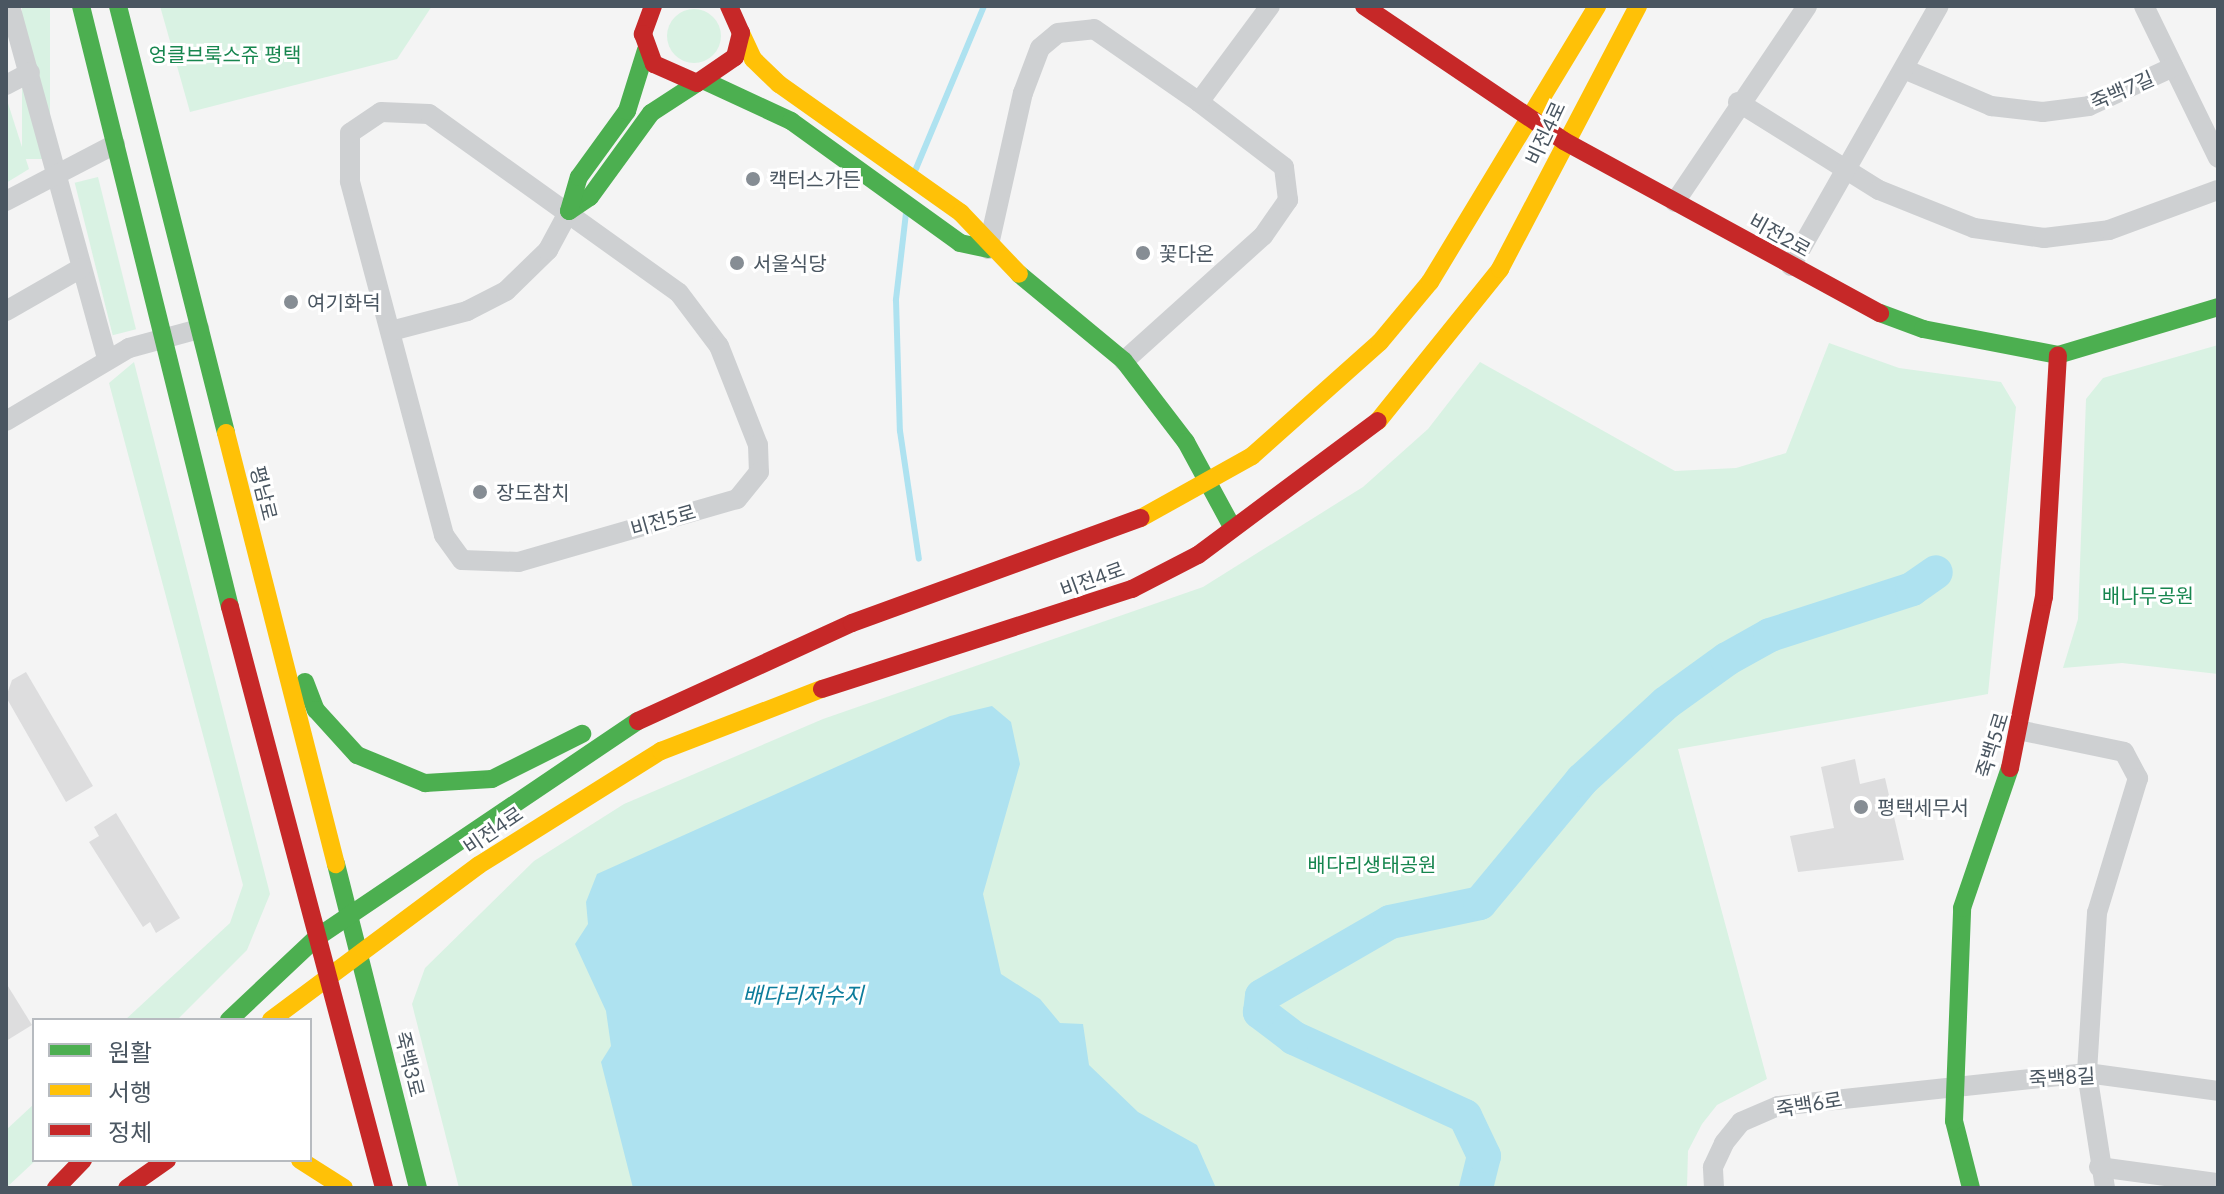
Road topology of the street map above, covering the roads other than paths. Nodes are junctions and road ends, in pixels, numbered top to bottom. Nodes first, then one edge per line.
1 (10, 6) edge
2 (81, 6) edge
3 (118, 6) edge
4 (628, 6) edge
5 (653, 6) edge
6 (1270, 6) edge
7 (1364, 6) edge
8 (1597, 6) edge
9 (1638, 6) edge
10 (1807, 6) edge
11 (1939, 6) edge
12 (2144, 6) edge
13 (736, 15) edge
14 (644, 42) junction
15 (2173, 67) junction
16 (1904, 69) junction
17 (30, 72) junction
18 (701, 82) junction
19 (6, 85) edge
20 (1199, 102) junction
21 (1736, 105) junction
22 (1532, 122) junction
23 (1564, 141) junction
24 (115, 144) junction
25 (2218, 158) edge
26 (57, 172) junction
27 (1847, 172) junction
28 (2218, 190) edge
29 (6, 201) edge
30 (1675, 202) junction
31 (569, 211) junction
32 (988, 249) junction
33 (1791, 266) junction
34 (81, 268) junction
35 (2218, 307) edge
36 (6, 311) edge
37 (199, 329) junction
38 (391, 331) junction
39 (165, 339) junction
40 (2058, 355) junction
41 (107, 359) junction
42 (1124, 361) junction
43 (6, 421) edge
44 (1210, 482) junction
45 (241, 491) junction
46 (1231, 525) junction
47 (682, 697) junction
48 (2023, 731) junction
49 (350, 915) junction
50 (316, 938) junction
51 (359, 950) junction
52 (325, 974) junction
53 (231, 1018) edge
54 (273, 1018) edge
55 (2087, 1073) junction
56 (1954, 1085) junction
57 (2218, 1091) edge
58 (81, 1162) edge
59 (131, 1162) edge
60 (164, 1162) edge
61 (303, 1162) edge
62 (2099, 1167) junction
63 (2218, 1183) edge
64 (56, 1188) edge
65 (107, 1188) edge
66 (127, 1188) edge
67 (344, 1188) edge
68 (384, 1188) edge
69 (418, 1188) edge
70 (1714, 1188) edge
71 (1971, 1188) edge
72 (2105, 1188) edge

1 - 17 street
2 - 24 main road
3 - 37 main road, 평남로
4 - 14 main road
5 - 14 main road
6 - 20 street
7 - 22 main road, 비전2로
8 - 22 main road, 비전4로
9 - 23 main road, 비전4로
10 - 21 street
11 - 16 street
12 - 15 street
13 - 18 main road
13 - 32 main road
14 - 18 main road
14 - 31 main road
15 - 16 street, 죽백7길
15 - 25 street, 죽백7길
16 - 27 street
17 - 19 street
17 - 26 street
18 - 31 main road
18 - 32 main road
20 - 32 street
20 - 42 street
21 - 27 street
21 - 30 street
22 - 23 main road, 비전2로
22 - 44 main road, 비전4로
23 - 30 main road, 비전2로
23 - 46 main road, 비전4로
24 - 26 street
24 - 39 main road
26 - 29 street
26 - 34 street
27 - 28 street
27 - 33 street
30 - 33 main road, 비전2로
31 - 38 street
31 - 38 street, 비전5로
31 - 38 street, 비전5로
32 - 42 main road
33 - 40 main road, 비전2로
34 - 36 street
34 - 41 street
35 - 40 main road, 비전2로
37 - 39 street
37 - 45 main road, 평남로
39 - 41 street
39 - 50 main road
40 - 48 main road, 죽백5로
41 - 43 street
42 - 44 main road
44 - 46 main road
44 - 47 main road, 비전4로
45 - 47 main road
45 - 49 main road, 평남로
46 - 51 main road, 비전4로
47 - 49 main road, 비전4로
48 - 55 street
48 - 56 main road, 죽백5로
49 - 50 main road, 비전4로
49 - 51 main road, 평남로
50 - 52 main road
50 - 53 main road
51 - 52 main road
51 - 69 main road, 죽백3로
52 - 54 main road
52 - 68 main road
55 - 56 street, 죽백8길
55 - 57 street, 죽백8길
55 - 62 street
56 - 70 street, 죽백6로
56 - 71 main road, 죽백5로
58 - 64 main road
59 - 65 main road
60 - 66 main road
61 - 67 main road
62 - 63 street
62 - 72 street

